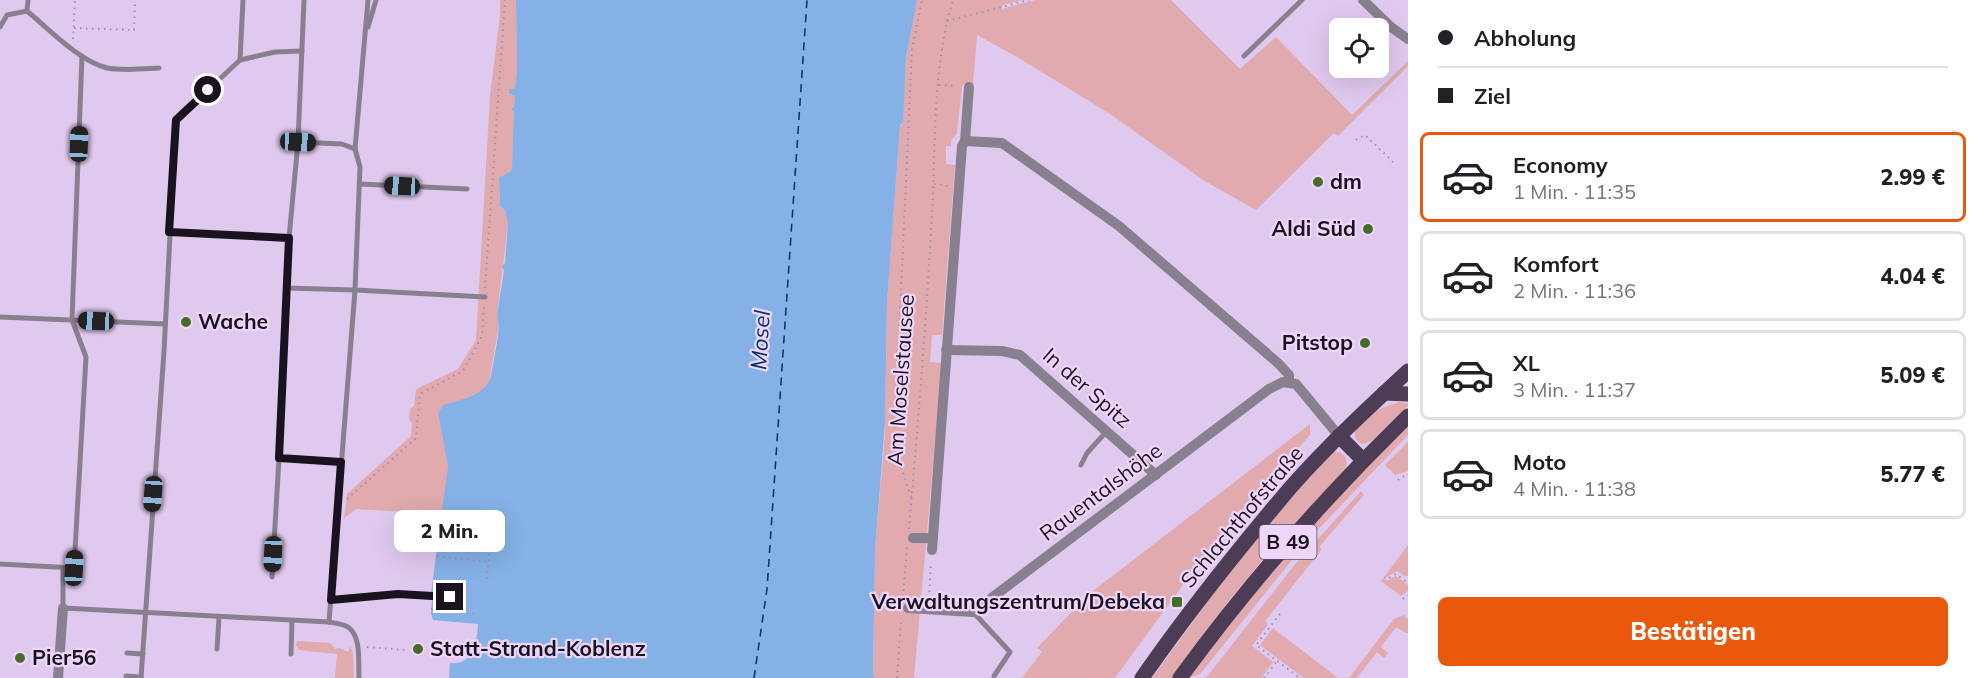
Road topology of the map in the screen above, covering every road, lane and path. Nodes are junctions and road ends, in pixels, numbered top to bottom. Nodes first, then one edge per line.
1 (27, 0) edge
2 (75, 0) edge
3 (135, 0) edge
4 (243, 0) edge
5 (304, 0) edge
6 (368, 0) edge
7 (376, 0) edge
8 (505, 0) edge
9 (922, 0) edge
10 (953, 0) edge
11 (1029, 0) edge
12 (1302, 0) edge
13 (1363, 0) edge
14 (27, 11) junction
15 (946, 21) junction
16 (0, 27) edge
17 (74, 28) junction
18 (365, 37) junction
19 (1408, 39) edge
20 (73, 49) junction
21 (302, 51) junction
22 (82, 56) junction
23 (1244, 56) dead end
24 (240, 60) junction
25 (159, 68) dead end
26 (939, 85) junction
27 (969, 87) joint
28 (1356, 140) dead end
29 (965, 141) junction
30 (298, 142) junction
31 (355, 149) junction
32 (1393, 162) dead end
33 (360, 184) junction
34 (467, 189) dead end
35 (169, 232) junction
36 (289, 238) junction
37 (286, 288) junction
38 (355, 290) junction
39 (484, 297) junction
40 (0, 317) edge
41 (72, 320) junction
42 (165, 324) junction
43 (946, 350) junction
44 (1408, 371) edge
45 (1289, 382) junction
46 (1384, 393) junction
47 (1408, 394) edge
48 (1408, 416) edge
49 (1107, 431) junction
50 (1339, 436) junction
51 (279, 458) junction
52 (1363, 460) junction
53 (341, 462) junction
54 (1081, 465) dead end
55 (1156, 475) junction
56 (1408, 475) edge
57 (1398, 480) dead end
58 (912, 499) junction
59 (339, 503) junction
60 (913, 538) dead end
61 (933, 538) junction
62 (490, 545) dead end
63 (932, 550) joint
64 (436, 556) dead end
65 (489, 562) junction
66 (0, 564) edge
67 (63, 568) junction
68 (272, 577) dead end
69 (1384, 577) dead end
70 (487, 579) dead end
71 (1408, 583) edge
72 (1408, 595) edge
73 (450, 597) dead end
74 (1403, 599) dead end
75 (331, 600) junction
76 (63, 608) junction
77 (904, 608) junction
78 (431, 609) dead end
79 (929, 610) junction
80 (973, 612) junction
81 (145, 613) junction
82 (477, 614) dead end
83 (1280, 614) dead end
84 (219, 618) junction
85 (292, 621) junction
86 (329, 622) junction
87 (358, 647) junction
88 (217, 649) dead end
89 (406, 650) dead end
90 (127, 653) dead end
91 (142, 654) junction
92 (291, 654) dead end
93 (1277, 661) junction
94 (126, 676) dead end
95 (994, 676) dead end
96 (141, 677) edge
97 (58, 678) edge
98 (358, 678) edge
99 (897, 678) edge
100 (1142, 678) edge
101 (1180, 678) edge
102 (1264, 678) edge
103 (1300, 678) edge

1 - 14 lane
2 - 17 path
3 - 17 path
4 - 24 lane
5 - 21 lane
6 - 18 lane
7 - 18 lane
8 - 39 path
9 - 58 path
10 - 15 path, Am Moselstausee
11 - 15 path
12 - 23 lane
13 - 19 street
14 - 16 lane
14 - 20 lane
15 - 26 path, Am Moselstausee
17 - 20 path
18 - 31 lane
20 - 22 lane
21 - 24 lane
21 - 30 lane
22 - 25 lane
22 - 41 lane
24 - 35 lane
26 - 27 path
26 - 58 path, Am Moselstausee
27 - 29 street, Am Moselstausee
28 - 32 path
29 - 43 street, Am Moselstausee
29 - 45 street
30 - 31 lane
30 - 36 lane
31 - 33 lane
33 - 34 lane
33 - 38 lane
35 - 36 lane
35 - 42 lane
36 - 37 lane
37 - 38 lane
37 - 51 lane
38 - 39 lane
38 - 53 lane
39 - 59 path
40 - 41 lane
41 - 42 lane
41 - 67 lane
42 - 81 lane
43 - 49 street, In der Spitz
43 - 61 street, Am Moselstausee
44 - 46 main road, Schlachthofstraße / B 49
45 - 50 street
45 - 55 street, Rauentalshöhe
46 - 47 main road
46 - 50 main road, Schlachthofstraße / B 49
48 - 52 main road, B 49
49 - 54 lane
49 - 55 street, In der Spitz
50 - 52 main road
50 - 100 main road, Schlachthofstraße / B 49
51 - 53 lane
51 - 68 lane
52 - 101 main road, B 49
53 - 59 lane
55 - 80 street, Rauentalshöhe
56 - 57 path
58 - 77 path, Am Moselstausee
59 - 75 lane
60 - 61 street
61 - 63 street, Am Moselstausee
62 - 65 path
63 - 79 path
64 - 65 path
65 - 70 path
66 - 67 lane
67 - 76 lane
69 - 71 path
72 - 74 path
73 - 75 lane
75 - 86 lane
76 - 81 lane
76 - 97 street
77 - 79 street
77 - 99 path, Am Moselstausee
78 - 82 path
79 - 80 street
80 - 95 lane
81 - 84 lane
81 - 91 lane
83 - 93 path
84 - 85 lane
84 - 88 lane
85 - 86 lane
85 - 92 lane
86 - 87 lane
87 - 89 path
87 - 98 lane
90 - 91 lane
91 - 96 lane
93 - 102 path
93 - 103 path
94 - 96 lane

